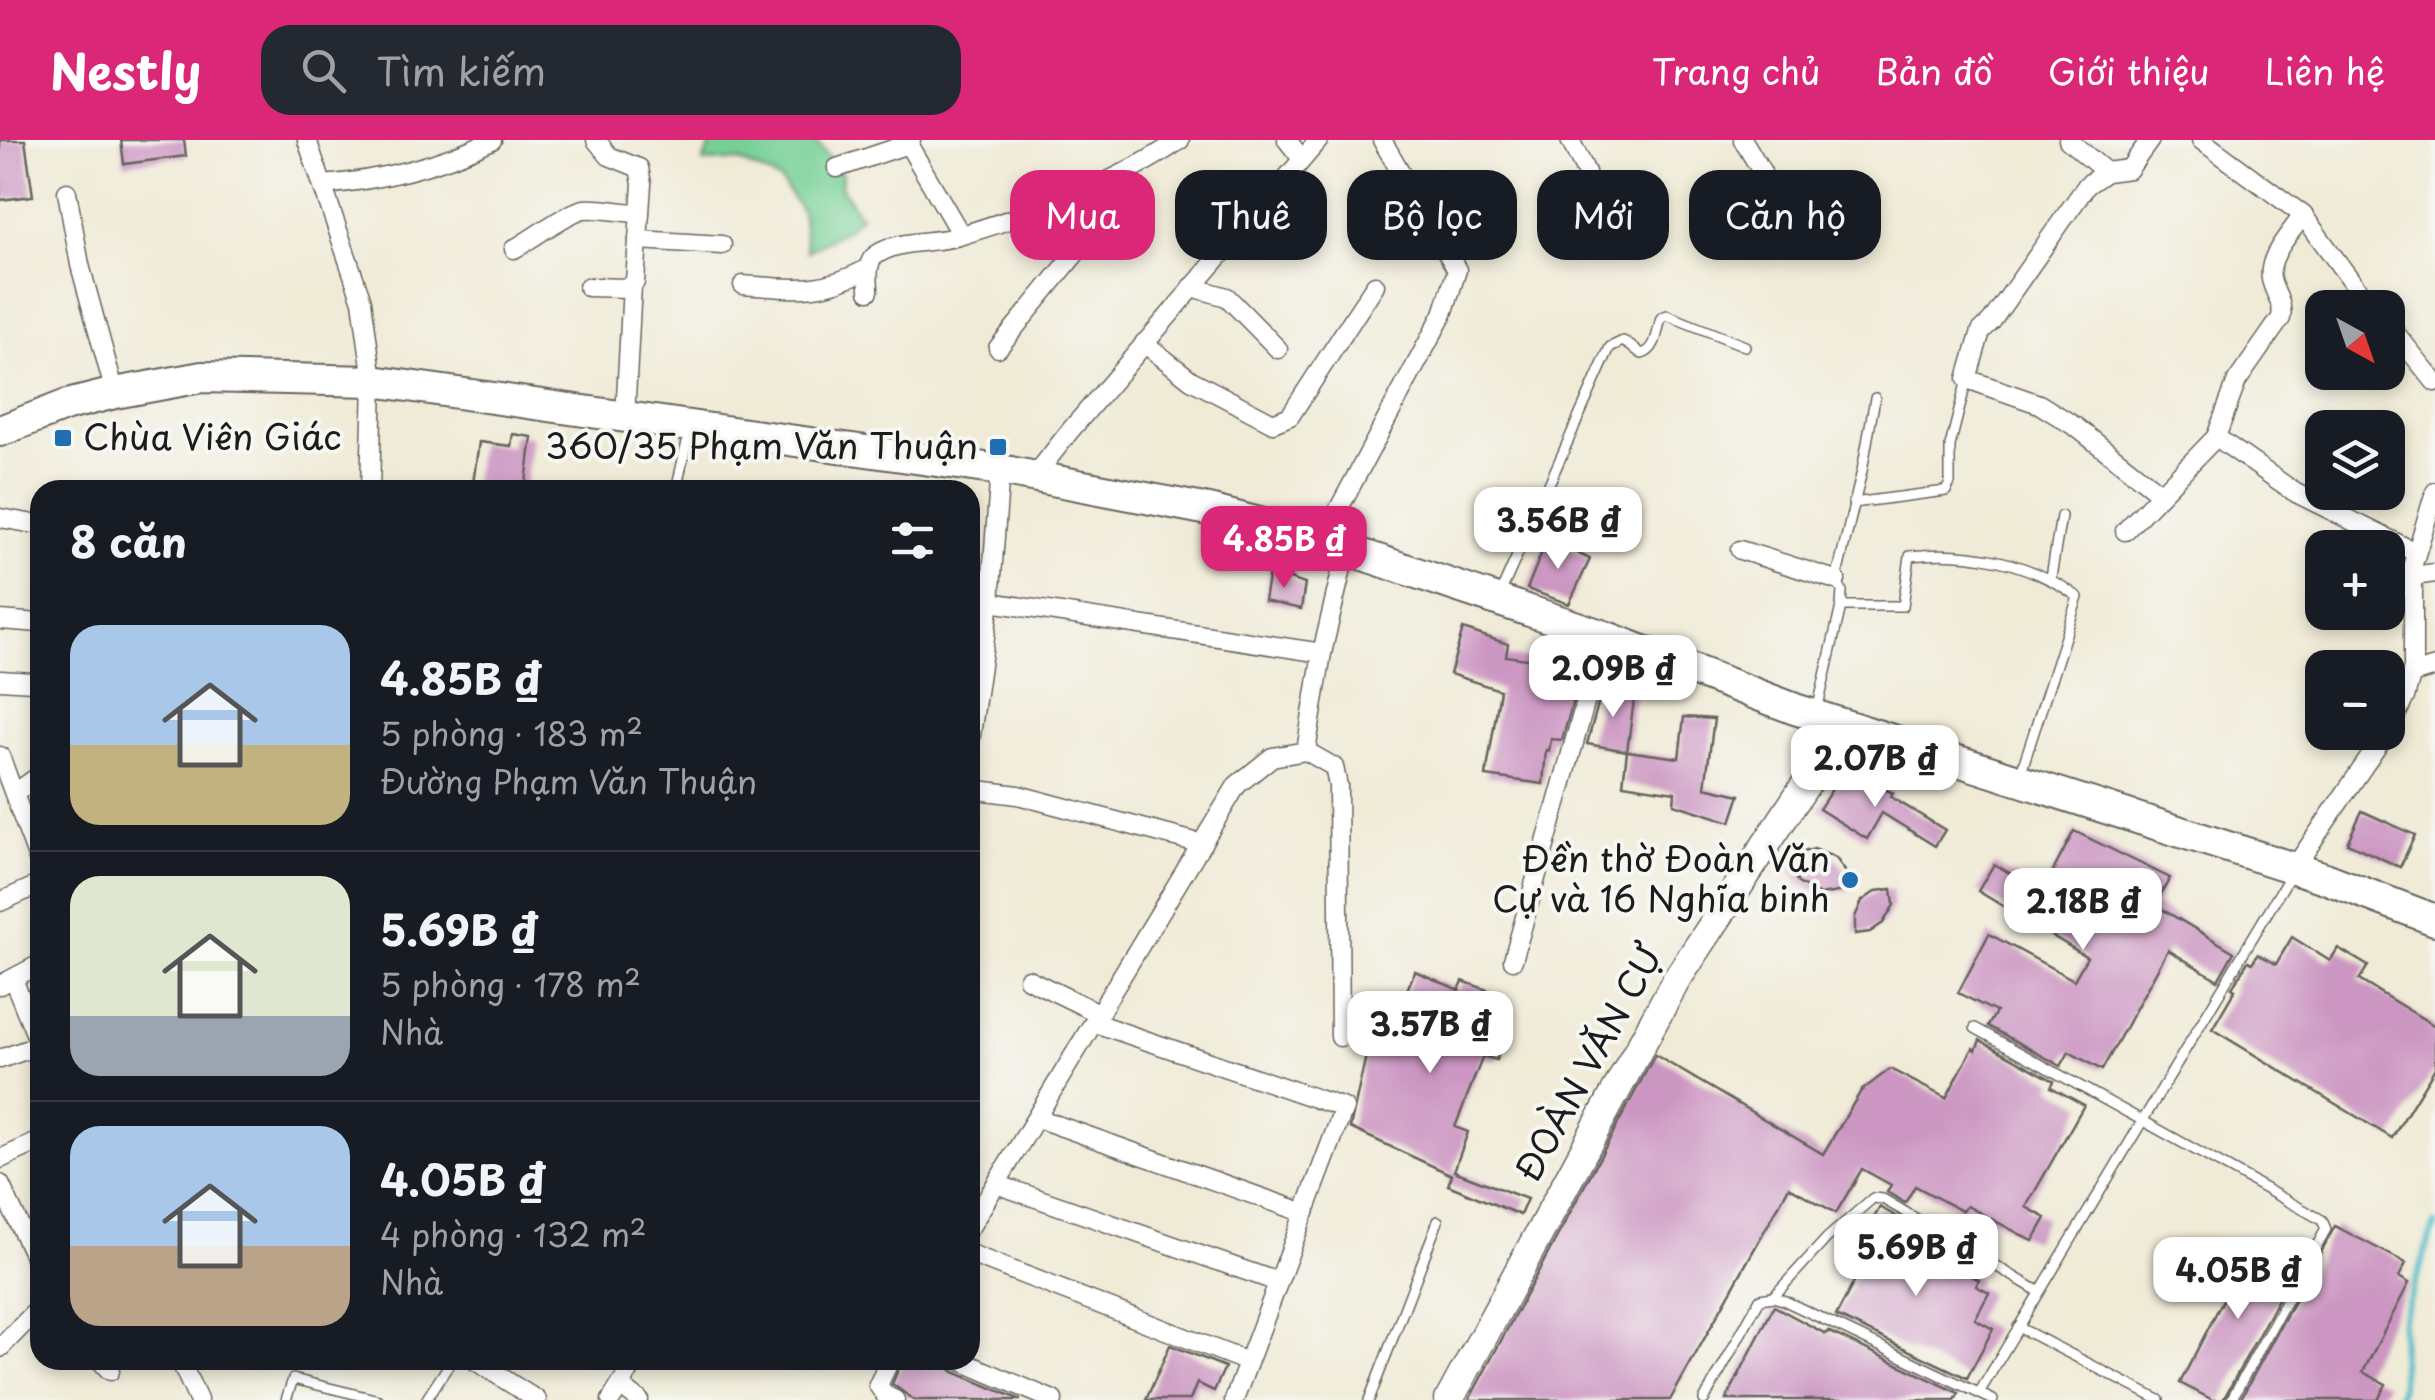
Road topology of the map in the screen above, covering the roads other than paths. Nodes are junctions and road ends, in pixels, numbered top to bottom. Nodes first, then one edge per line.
1 (307, 140) edge
2 (492, 140) edge
3 (596, 140) edge
4 (1180, 140) edge
5 (1286, 140) edge
6 (1319, 140) edge
7 (1382, 140) edge
8 (1570, 140) edge
9 (1743, 140) edge
10 (2068, 140) edge
11 (2150, 140) edge
12 (2202, 140) edge
13 (909, 142) edge
14 (2226, 148) edge
15 (1302, 159) junction
16 (837, 168) dead end
17 (1133, 170) edge
18 (1585, 170) edge
19 (1761, 170) edge
20 (2106, 172) junction
21 (323, 185) junction
22 (67, 192) dead end
23 (640, 213) junction
24 (2303, 215) junction
25 (1010, 218) edge
26 (961, 235) junction
27 (638, 240) junction
28 (722, 245) dead end
29 (514, 249) dead end
30 (1069, 260) edge
31 (869, 268) junction
32 (632, 285) junction
33 (743, 285) dead end
34 (1376, 285) dead end
35 (588, 287) dead end
36 (1192, 287) junction
37 (2358, 290) edge
38 (869, 291) dead end
39 (1144, 343) junction
40 (2405, 345) edge
41 (1745, 346) dead end
42 (998, 348) dead end
43 (1278, 350) dead end
44 (1967, 379) junction
45 (373, 381) junction
46 (2435, 382) edge
47 (115, 392) junction
48 (1874, 398) dead end
49 (624, 417) junction
50 (691, 426) junction
51 (0, 432) edge
52 (2216, 437) junction
53 (1000, 470) junction
54 (1034, 477) junction
55 (370, 480) edge
56 (678, 480) edge
57 (2435, 492) edge
58 (2160, 493) junction
59 (1853, 502) junction
60 (2060, 516) dead end
61 (0, 518) edge
62 (30, 523) edge
63 (2124, 531) dead end
64 (1334, 547) junction
65 (1740, 550) dead end
66 (2415, 552) junction
67 (2435, 573) edge
68 (2413, 576) junction
69 (2051, 577) junction
70 (1836, 580) junction
71 (1497, 601) junction
72 (990, 602) junction
73 (1841, 606) junction
74 (0, 620) edge
75 (30, 622) edge
76 (980, 634) edge
77 (1604, 636) junction
78 (1322, 652) junction
79 (2435, 667) edge
80 (2412, 674) junction
81 (0, 680) edge
82 (30, 682) edge
83 (2405, 690) edge
84 (1816, 714) junction
85 (1845, 726) junction
86 (2375, 750) edge
87 (1306, 751) junction
88 (0, 756) edge
89 (30, 781) edge
90 (2018, 782) junction
91 (980, 790) edge
92 (8, 794) edge
93 (30, 842) edge
94 (1202, 844) junction
95 (2294, 868) junction
96 (30, 888) edge
97 (0, 902) edge
98 (2435, 920) edge
99 (1514, 960) dead end
100 (30, 969) edge
101 (1028, 979) dead end
102 (6, 982) edge
103 (1097, 1018) junction
104 (30, 1026) edge
105 (1975, 1028) dead end
106 (1340, 1037) dead end
107 (30, 1048) edge
108 (0, 1059) edge
109 (1036, 1118) junction
110 (2142, 1121) junction
111 (30, 1145) edge
112 (0, 1159) edge
113 (0, 1184) edge
114 (996, 1184) junction
115 (980, 1197) edge
116 (1304, 1213) junction
117 (1438, 1221) dead end
118 (30, 1246) edge
119 (980, 1258) edge
120 (1278, 1282) junction
121 (2038, 1291) junction
122 (1773, 1297) junction
123 (30, 1316) edge
124 (2018, 1327) junction
125 (0, 1348) edge
126 (1248, 1362) junction
127 (980, 1369) edge
128 (184, 1370) edge
129 (446, 1370) edge
130 (490, 1370) edge
131 (630, 1370) edge
132 (885, 1370) edge
133 (615, 1393) edge
134 (1979, 1393) junction
135 (198, 1400) edge
136 (286, 1400) edge
137 (379, 1400) edge
138 (426, 1400) edge
139 (537, 1400) edge
140 (639, 1400) edge
141 (895, 1400) edge
142 (1053, 1400) edge
143 (1234, 1400) edge
144 (1370, 1400) edge
145 (1449, 1400) edge
146 (1704, 1400) edge
147 (1993, 1400) edge
148 (2159, 1400) edge
149 (2232, 1400) edge

1 - 21 street
2 - 21 street
3 - 23 street
4 - 17 street
5 - 15 street
6 - 15 street
7 - 64 street
8 - 18 street
9 - 19 street
10 - 20 street
11 - 20 street
12 - 14 street
13 - 16 street
13 - 26 street
14 - 24 street
15 - 36 street
20 - 44 street
21 - 45 street
22 - 47 street
23 - 27 street
23 - 29 street
24 - 37 street
24 - 52 street
25 - 26 street
26 - 31 street
27 - 28 street
27 - 32 street
30 - 42 street
31 - 33 street
31 - 38 street
32 - 35 street
32 - 49 street
34 - 39 street
36 - 39 street
36 - 43 street
39 - 54 street
40 - 46 street
41 - 71 lane
44 - 58 street
44 - 59 lane
45 - 47 main road
45 - 49 main road
45 - 55 street
47 - 51 main road
48 - 59 lane
49 - 50 main road
50 - 53 main road
50 - 56 lane
52 - 58 street
52 - 66 street
53 - 54 main road
53 - 72 street
54 - 64 main road
57 - 66 street
58 - 63 street
59 - 70 lane
60 - 69 lane
61 - 62 street
64 - 71 main road
64 - 78 street
65 - 70 street
66 - 68 street
67 - 68 street
68 - 80 street
69 - 73 lane
69 - 90 lane
70 - 73 lane
71 - 77 main road
72 - 76 street
72 - 78 street
73 - 84 lane
74 - 75 street
77 - 84 main road
77 - 99 street
78 - 87 street
79 - 80 street
80 - 83 street
81 - 82 street
84 - 85 main road
85 - 90 main road
85 - 145 street, ĐOÀN VĂN CỰ
86 - 95 street
87 - 94 street
87 - 106 street
88 - 92 street
89 - 92 street
90 - 95 main road
91 - 94 street
92 - 93 street
94 - 103 street
95 - 98 main road
95 - 110 lane
96 - 97 street
100 - 102 street
101 - 103 street
102 - 104 street
103 - 109 street
103 - 116 street
105 - 110 lane
107 - 108 street
109 - 114 street
109 - 116 street
110 - 121 lane
110 - 149 lane
111 - 112 street
113 - 118 street
114 - 115 street
114 - 120 street
116 - 120 street
117 - 144 lane
119 - 126 street
120 - 126 street
121 - 122 lane
121 - 124 lane
122 - 134 lane
122 - 146 lane
123 - 125 street
124 - 134 lane
124 - 148 lane
126 - 143 street
127 - 142 street
128 - 135 street
129 - 138 lane
130 - 139 street
131 - 133 street
132 - 141 street
133 - 140 street
134 - 147 lane
136 - 137 lane

